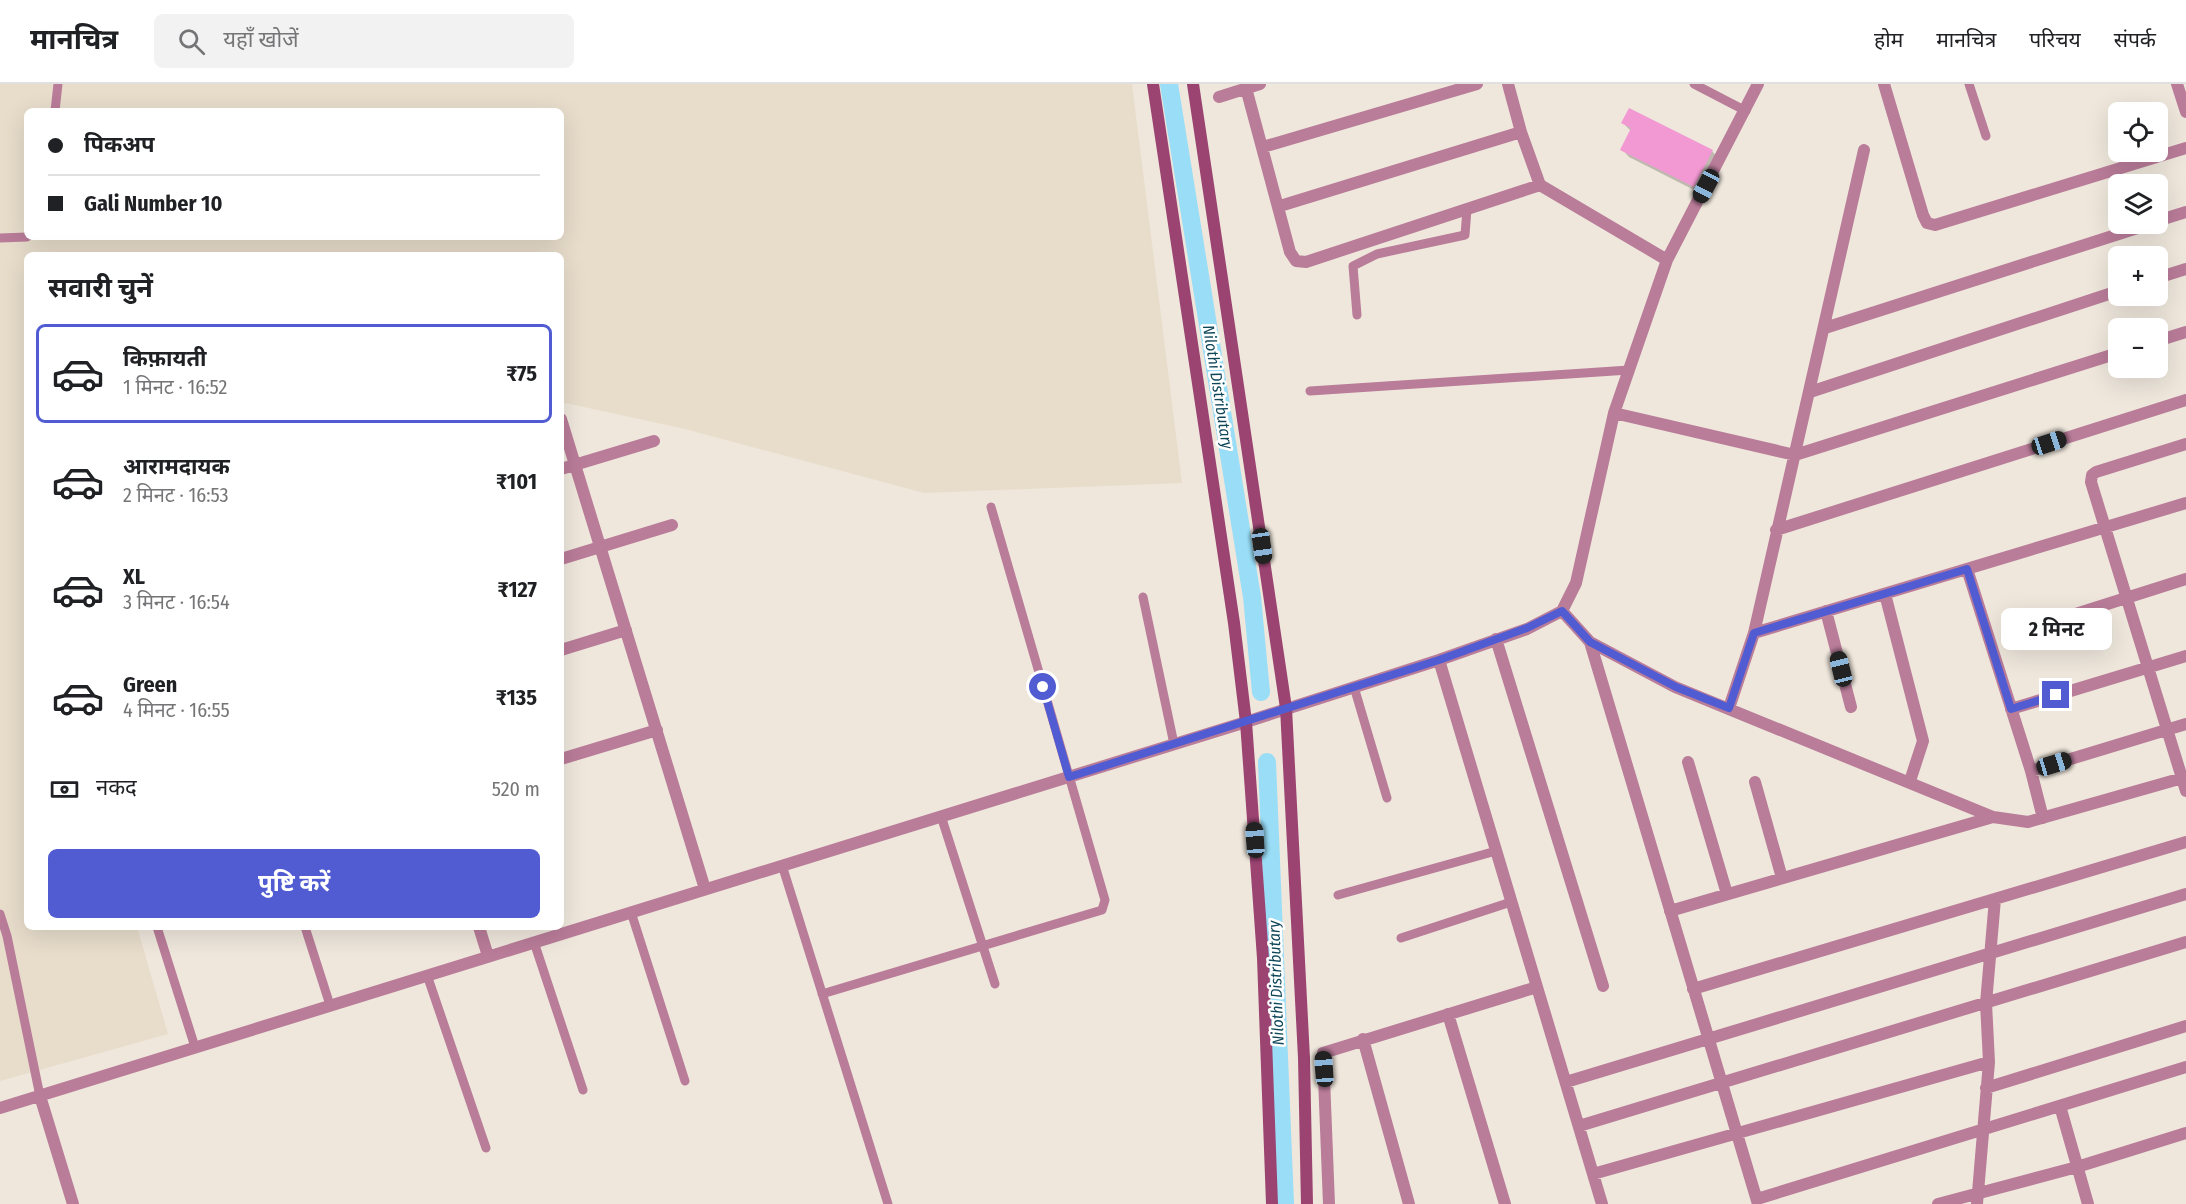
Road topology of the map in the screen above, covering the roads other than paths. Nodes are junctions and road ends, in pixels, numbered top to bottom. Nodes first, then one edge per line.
1 (58, 84) edge
2 (1153, 84) edge
3 (1193, 84) edge
4 (1260, 84) edge
5 (1477, 84) edge
6 (1508, 84) edge
7 (1694, 84) edge
8 (1758, 84) edge
9 (1884, 84) edge
10 (1969, 84) edge
11 (2177, 84) edge
12 (1246, 88) junction
13 (1219, 97) dead end
14 (55, 108) edge
15 (1746, 111) junction
16 (2186, 112) edge
17 (1521, 132) junction
18 (1986, 136) dead end
19 (1263, 147) junction
20 (2186, 148) edge
21 (1864, 150) dead end
22 (1540, 185) junction
23 (1280, 206) junction
24 (1467, 209) junction
25 (2186, 212) edge
26 (2168, 218) edge
27 (2119, 234) edge
28 (24, 237) edge
29 (0, 238) edge
30 (1667, 260) junction
31 (2186, 269) edge
32 (2168, 275) edge
33 (2108, 294) edge
34 (1357, 315) dead end
35 (1825, 328) junction
36 (2186, 332) edge
37 (2168, 338) edge
38 (2108, 356) edge
39 (1629, 369) junction
40 (1310, 392) dead end
41 (1810, 392) junction
42 (2186, 400) edge
43 (1614, 413) junction
44 (564, 428) edge
45 (654, 441) dead end
46 (2186, 444) edge
47 (1796, 455) junction
48 (576, 465) junction
49 (564, 468) edge
50 (2186, 503) edge
51 (991, 507) dead end
52 (672, 525) dead end
53 (2105, 528) junction
54 (1776, 530) junction
55 (601, 546) junction
56 (564, 558) edge
57 (1967, 569) junction
58 (2186, 579) edge
59 (1885, 594) junction
60 (1143, 597) dead end
61 (2126, 597) junction
62 (1562, 611) junction
63 (1826, 611) junction
64 (626, 630) junction
65 (2019, 632) dead end
66 (1754, 633) junction
67 (1496, 639) junction
68 (1590, 642) junction
69 (564, 649) edge
70 (2186, 656) edge
71 (1439, 660) junction
72 (2148, 667) junction
73 (1354, 687) junction
74 (1851, 707) dead end
75 (1286, 708) junction
76 (1729, 708) junction
77 (2011, 709) junction
78 (1246, 722) junction
79 (2186, 724) edge
80 (657, 730) junction
81 (2167, 730) junction
82 (1174, 744) junction
83 (564, 758) edge
84 (1688, 762) dead end
85 (2031, 771) junction
86 (1069, 777) junction
87 (2184, 778) edge
88 (1910, 781) junction
89 (1755, 782) dead end
90 (2186, 791) edge
91 (1387, 798) dead end
92 (941, 816) junction
93 (1993, 817) junction
94 (2043, 818) junction
95 (2186, 842) edge
96 (1496, 851) junction
97 (782, 865) junction
98 (1782, 878) junction
99 (705, 889) junction
100 (1727, 894) junction
101 (2186, 894) edge
102 (1338, 895) dead end
103 (1995, 899) junction
104 (1511, 902) junction
105 (1670, 911) junction
106 (631, 912) junction
107 (0, 914) edge
108 (158, 930) edge
109 (306, 930) edge
110 (480, 930) edge
111 (1401, 938) dead end
112 (534, 942) junction
113 (2186, 942) edge
114 (982, 945) junction
115 (1990, 953) junction
116 (488, 956) junction
117 (428, 975) junction
118 (995, 984) dead end
119 (1603, 986) dead end
120 (1537, 987) junction
121 (1694, 989) junction
122 (822, 994) junction
123 (1986, 1003) junction
124 (330, 1005) junction
125 (1448, 1014) junction
126 (2186, 1026) edge
127 (1708, 1037) junction
128 (1363, 1039) junction
129 (195, 1047) junction
130 (1323, 1053) junction
131 (1304, 1058) junction
132 (1989, 1062) junction
133 (2186, 1067) edge
134 (685, 1081) dead end
135 (1566, 1082) junction
136 (1722, 1083) junction
137 (1986, 1088) junction
138 (583, 1090) dead end
139 (40, 1096) junction
140 (2060, 1106) junction
141 (0, 1108) edge
142 (1579, 1126) junction
143 (1982, 1130) junction
144 (2186, 1133) edge
145 (1737, 1134) junction
146 (486, 1148) dead end
147 (2077, 1167) junction
148 (1593, 1174) junction
149 (1977, 1198) edge
150 (1757, 1202) edge
151 (73, 1204) edge
152 (888, 1204) edge
153 (1272, 1204) edge
154 (1307, 1204) edge
155 (1329, 1204) edge
156 (1409, 1204) edge
157 (1505, 1204) edge
158 (1602, 1204) edge
159 (1938, 1204) edge
160 (2088, 1204) edge

1 - 14 lane
2 - 78 street
3 - 75 street
4 - 12 street
5 - 19 street
6 - 17 street
7 - 15 lane
8 - 15 street
9 - 20 street
10 - 18 lane
11 - 16 street
12 - 13 street
12 - 19 street
15 - 30 street
17 - 22 street
17 - 23 street
19 - 23 street
21 - 35 street
22 - 24 street
22 - 30 street
23 - 24 street
24 - 34 lane
25 - 26 street
27 - 35 street
28 - 29 lane
30 - 39 street
31 - 32 street
33 - 41 street
35 - 41 street
36 - 37 street
38 - 47 street
39 - 40 lane
39 - 43 street
41 - 47 street
42 - 54 street
43 - 47 street
43 - 62 street
44 - 48 street
45 - 48 street
46 - 53 street
47 - 54 street
48 - 49 street
48 - 55 street
50 - 53 street
51 - 86 lane
52 - 55 street
53 - 57 street
53 - 61 street
54 - 66 street
55 - 56 street
55 - 64 street
57 - 59 street
57 - 77 street
58 - 61 street
59 - 63 street
59 - 88 street
60 - 82 lane
61 - 65 street
61 - 72 street
62 - 67 street
62 - 68 street
63 - 66 street
63 - 74 street
64 - 69 street
64 - 80 street
66 - 76 street
67 - 71 street
67 - 119 street
68 - 76 street
68 - 105 street
70 - 72 street
71 - 73 street
71 - 96 street
72 - 77 street
72 - 81 street
73 - 75 street
73 - 91 lane
75 - 78 street
75 - 131 street
76 - 88 street
77 - 85 street
78 - 82 street
78 - 153 street
79 - 81 street
80 - 83 street
80 - 99 street
81 - 85 street
81 - 87 street
82 - 86 street
84 - 100 street
85 - 94 street
86 - 92 street
86 - 114 lane
87 - 90 street
87 - 94 street
88 - 93 street
89 - 98 street
92 - 97 street
92 - 114 lane
93 - 94 street
93 - 98 street
95 - 103 street
96 - 102 lane
96 - 104 street
97 - 99 street
97 - 122 lane
98 - 100 street
99 - 106 street
100 - 105 street
101 - 115 street
103 - 115 street
103 - 121 street
104 - 111 lane
104 - 120 street
105 - 121 street
106 - 112 street
106 - 134 lane
107 - 139 lane
108 - 129 lane
109 - 124 lane
110 - 116 street
112 - 116 street
112 - 138 lane
113 - 123 street
114 - 118 lane
114 - 122 lane
115 - 123 street
115 - 127 street
116 - 117 street
117 - 124 street
117 - 146 lane
120 - 125 street
120 - 135 street
121 - 127 street
122 - 152 lane
123 - 132 street
123 - 136 street
124 - 129 street
125 - 128 street
125 - 157 street
126 - 137 street
127 - 135 street
127 - 136 street
128 - 130 street
128 - 156 street
129 - 139 street
130 - 131 street
130 - 155 street
131 - 154 street
132 - 137 street
132 - 145 street
133 - 140 street
135 - 142 street
136 - 142 street
136 - 145 street
137 - 143 street
139 - 141 street
139 - 151 street
140 - 143 street
140 - 147 street
142 - 148 street
143 - 149 street
143 - 150 street
144 - 147 street
145 - 148 street
145 - 150 street
147 - 149 street
147 - 160 street
148 - 158 street
149 - 159 street

